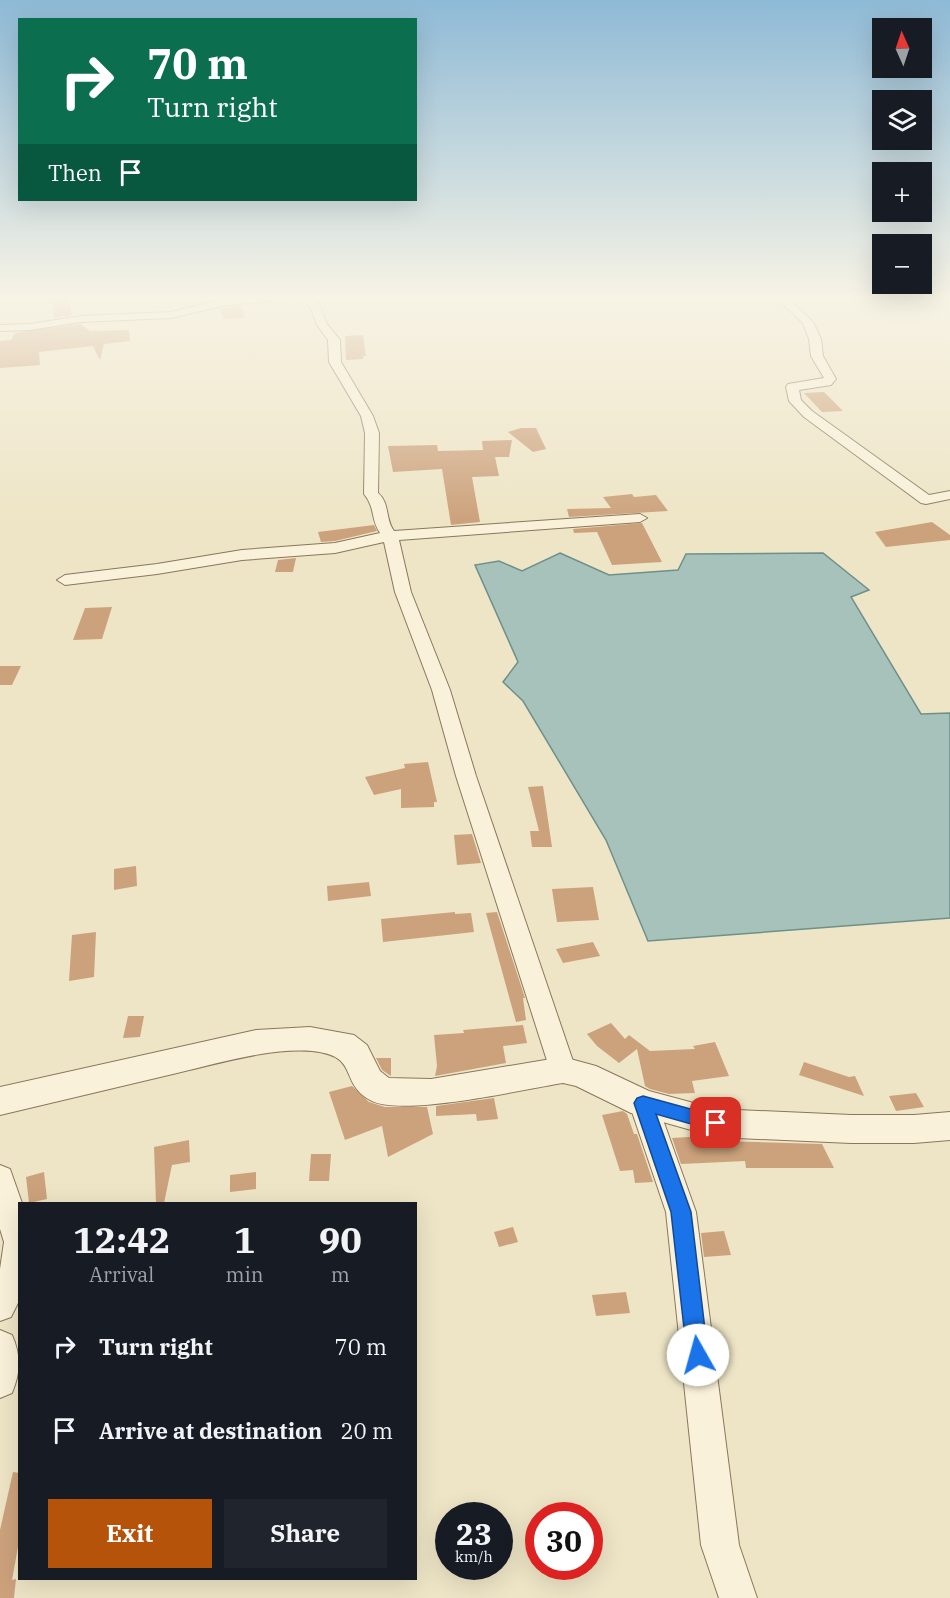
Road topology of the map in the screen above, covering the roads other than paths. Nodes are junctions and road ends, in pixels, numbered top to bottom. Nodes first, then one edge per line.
1 (341, 372) edge
2 (826, 372) edge
3 (950, 495) edge
4 (640, 518) dead end
5 (390, 536) junction
6 (66, 580) dead end
7 (563, 1070) junction
8 (0, 1101) edge
9 (643, 1103) junction
10 (950, 1126) edge
11 (0, 1178) edge
12 (18, 1239) edge
13 (18, 1250) edge
14 (0, 1306) edge
15 (0, 1346) edge
16 (0, 1381) edge
17 (738, 1598) edge

1 - 5 street
2 - 3 street
4 - 5 street
5 - 6 street
5 - 7 street
7 - 8 street
7 - 9 street
9 - 10 street
9 - 17 street
11 - 12 street
13 - 14 street
15 - 16 street

